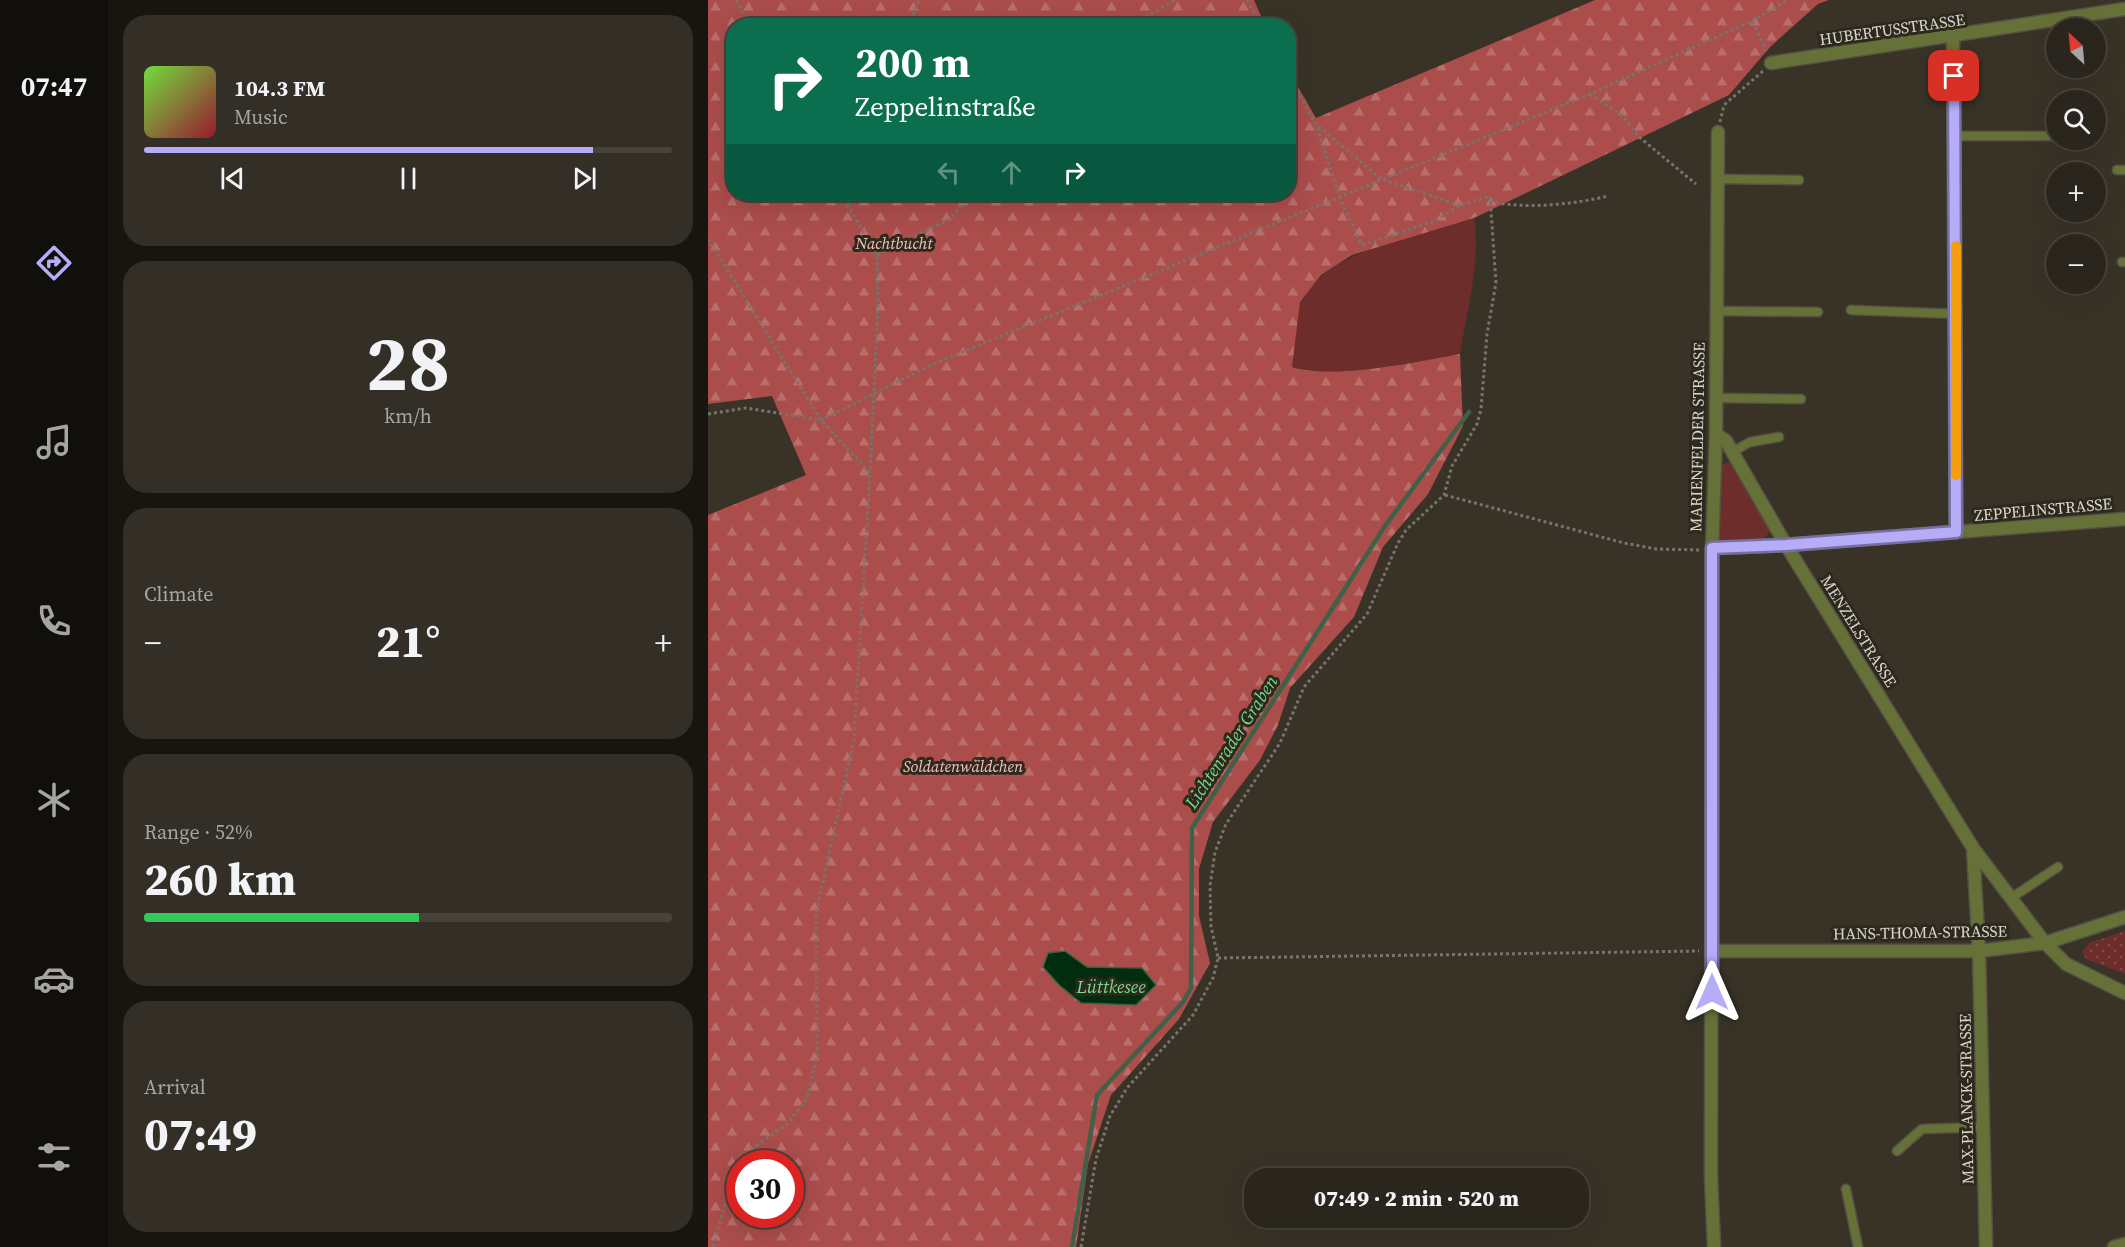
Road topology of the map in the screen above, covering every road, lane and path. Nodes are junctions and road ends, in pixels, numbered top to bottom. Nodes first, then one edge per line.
1 (736, 0) edge
2 (919, 0) edge
3 (1175, 0) edge
4 (1247, 0) edge
5 (1788, 0) edge
6 (2125, 9) edge
7 (746, 18) edge
8 (912, 18) edge
9 (1144, 18) edge
10 (1257, 18) edge
11 (1752, 21) junction
12 (1953, 36) junction
13 (1771, 63) junction
14 (1296, 89) edge
15 (1590, 94) junction
16 (1316, 124) junction
17 (1718, 132) joint
18 (1954, 136) junction
19 (2046, 136) edge
20 (1381, 179) junction
21 (1716, 179) junction
22 (1798, 180) dead end
23 (1696, 184) dead end
24 (1608, 196) dead end
25 (1340, 198) junction
26 (845, 201) edge
27 (966, 201) edge
28 (1490, 201) junction
29 (1461, 205) junction
30 (708, 238) edge
31 (877, 255) junction
32 (1851, 310) dead end
33 (1715, 311) junction
34 (1818, 312) dead end
35 (1957, 314) junction
36 (874, 393) junction
37 (1716, 398) junction
38 (1801, 399) dead end
39 (708, 414) edge
40 (821, 420) junction
41 (1716, 434) junction
42 (1779, 437) dead end
43 (1732, 452) junction
44 (870, 473) junction
45 (1444, 495) junction
46 (2125, 519) edge
47 (1956, 532) junction
48 (1786, 545) junction
49 (1712, 549) junction
50 (1973, 848) junction
51 (2058, 867) dead end
52 (2011, 898) junction
53 (2125, 917) edge
54 (2045, 943) junction
55 (1712, 951) junction
56 (1979, 951) junction
57 (1218, 958) junction
58 (2125, 993) edge
59 (1983, 1127) junction
60 (750, 1150) edge
61 (1897, 1151) dead end
62 (1846, 1189) dead end
63 (726, 1200) edge
64 (2125, 1244) edge
65 (713, 1247) edge
66 (1081, 1247) edge
67 (1713, 1247) edge
68 (1858, 1247) edge
69 (1986, 1247) edge
70 (2114, 1247) edge

1 - 7 path
2 - 8 path
3 - 9 path
4 - 10 path
5 - 11 path
6 - 12 street, HUBERTUSSTRASSE
11 - 13 path
11 - 15 path
12 - 13 street, HUBERTUSSTRASSE
12 - 18 street
13 - 17 path
14 - 16 path
15 - 20 path
15 - 23 path
16 - 20 path
16 - 25 path
17 - 21 street, MARIENFELDER STRASSE
18 - 19 lane
18 - 35 street
20 - 25 path
20 - 29 path
21 - 22 lane
21 - 33 street, MARIENFELDER STRASSE
24 - 28 path
25 - 29 path
25 - 36 path
26 - 31 path
27 - 31 path
28 - 29 path
28 - 45 path
30 - 40 path
31 - 36 path
32 - 35 lane
33 - 34 lane
33 - 37 street, MARIENFELDER STRASSE
35 - 47 street
36 - 40 path
36 - 44 path
37 - 38 lane
37 - 41 street, MARIENFELDER STRASSE
39 - 40 path
40 - 44 path
41 - 43 street, MENZELSTRASSE
41 - 49 street, MARIENFELDER STRASSE
42 - 43 lane
43 - 48 street, MENZELSTRASSE
44 - 60 path
45 - 49 path
45 - 57 path
46 - 47 street, ZEPPELINSTRASSE
47 - 48 street, ZEPPELINSTRASSE
48 - 49 street, ZEPPELINSTRASSE
48 - 50 street, MENZELSTRASSE
49 - 55 street, MARIENFELDER STRASSE
50 - 52 street, MENZELSTRASSE
50 - 56 street, MENZELSTRASSE
51 - 52 lane
52 - 54 street, MENZELSTRASSE
53 - 54 street, HANS-THOMA-STRASSE
54 - 56 street, HANS-THOMA-STRASSE
54 - 58 street, MENZELSTRASSE
55 - 56 street, HANS-THOMA-STRASSE
55 - 57 path
55 - 67 street, MARIENFELDER STRASSE
56 - 59 street, MAX-PLANCK-STRASSE
57 - 66 path
59 - 61 lane
59 - 69 street, MAX-PLANCK-STRASSE
62 - 68 lane
63 - 65 path
64 - 70 street

